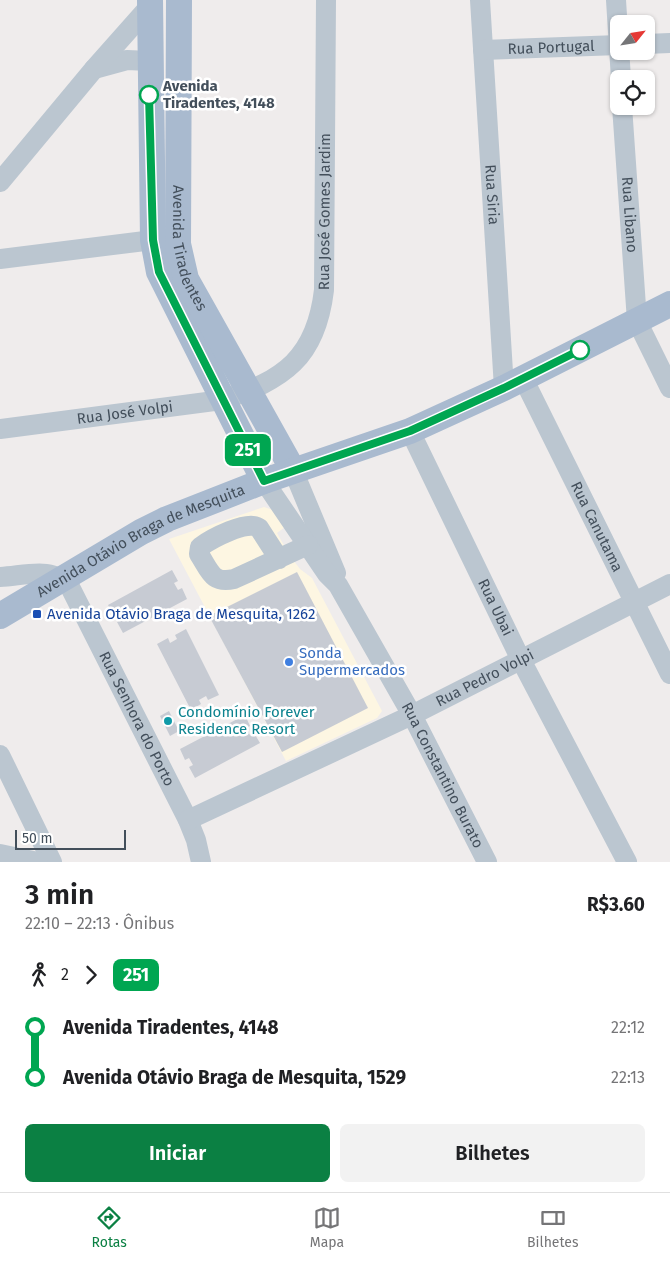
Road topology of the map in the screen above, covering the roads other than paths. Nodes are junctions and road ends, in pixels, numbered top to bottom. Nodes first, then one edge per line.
1 (179, 0) edge
2 (326, 0) edge
3 (480, 0) edge
4 (616, 0) edge
5 (150, 4) edge
6 (617, 15) edge
7 (670, 43) edge
8 (655, 44) edge
9 (610, 45) edge
10 (483, 50) junction
11 (149, 61) junction
12 (94, 69) junction
13 (623, 115) edge
14 (0, 182) edge
15 (153, 240) junction
16 (0, 259) edge
17 (670, 304) edge
18 (637, 322) junction
19 (514, 383) junction
20 (670, 388) edge
21 (248, 391) junction
22 (222, 400) junction
23 (0, 429) edge
24 (410, 431) junction
25 (293, 470) junction
26 (264, 481) junction
27 (308, 545) junction
28 (279, 559) dead end
29 (0, 577) edge
30 (64, 579) junction
31 (670, 584) edge
32 (338, 585) junction
33 (634, 602) junction
34 (1, 614) edge
35 (521, 660) junction
36 (670, 674) edge
37 (412, 715) junction
38 (0, 755) edge
39 (188, 820) junction
40 (0, 854) edge
41 (38, 862) edge
42 (52, 862) edge
43 (201, 862) edge
44 (487, 862) edge
45 (627, 862) edge

1 - 21 main road, Avenida Tiradentes
2 - 21 street, Rua José Gomes Jardim
3 - 10 street, Rua Siria
4 - 6 street
5 - 11 main road, Avenida Tiradentes
5 - 12 street
7 - 8 street
9 - 10 street, Rua Portugal
10 - 19 street, Rua Siria
11 - 12 street
11 - 15 main road, Avenida Tiradentes
12 - 14 street
13 - 18 street, Rua Libano
15 - 16 street
15 - 22 main road, Avenida Tiradentes
17 - 18 main road, Avenida Otávio Braga de Mesquita
18 - 19 main road, Avenida Otávio Braga de Mesquita
18 - 20 street
19 - 24 main road, Avenida Otávio Braga de Mesquita
19 - 33 street, Rua Canutama
21 - 22 street, Rua José Volpi
21 - 25 main road, Avenida Tiradentes
22 - 23 street, Rua José Volpi
22 - 26 main road, Avenida Tiradentes
24 - 25 main road, Avenida Otávio Braga de Mesquita
24 - 35 street, Rua Ubai
25 - 26 main road, Avenida Otávio Braga de Mesquita
25 - 32 street, Rua Constantino Burato
26 - 27 street, Rua Constantino Burato
26 - 30 main road, Avenida Otávio Braga de Mesquita
27 - 28 street
27 - 32 street, Rua Constantino Burato
29 - 30 street
30 - 34 main road, Avenida Otávio Braga de Mesquita
30 - 39 street, Rua Senhora do Porto
31 - 33 street, Rua Pedro Volpi
32 - 37 street, Rua Constantino Burato
33 - 35 street, Rua Pedro Volpi
33 - 36 street, Rua Canutama
35 - 37 street, Rua Pedro Volpi
35 - 45 street, Rua Ubai
37 - 39 street, Rua Pedro Volpi
37 - 44 street, Rua Constantino Burato
38 - 42 street
39 - 43 street, Rua Senhora do Porto
40 - 41 street

